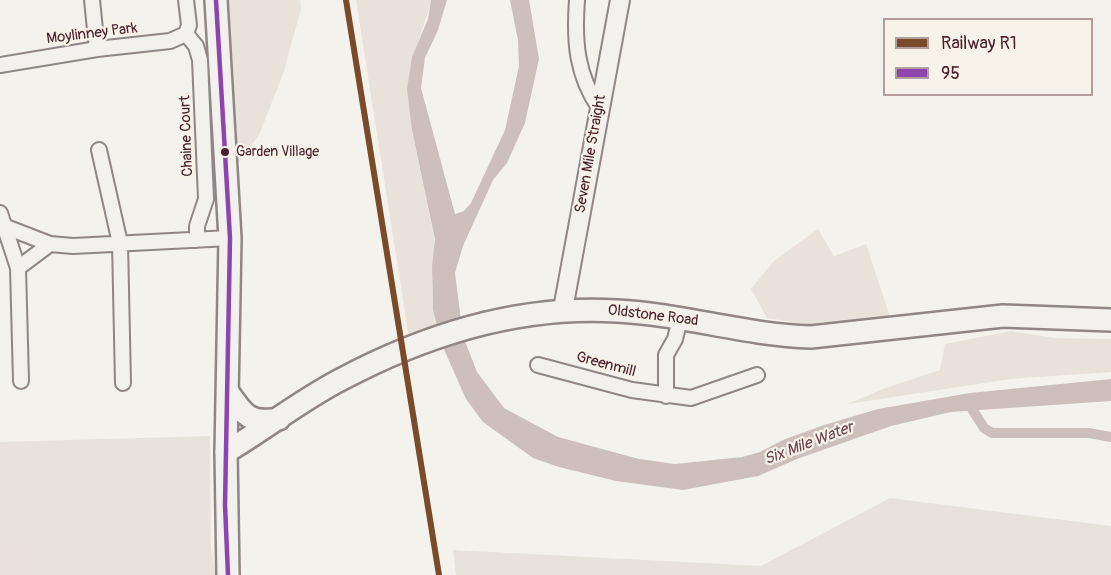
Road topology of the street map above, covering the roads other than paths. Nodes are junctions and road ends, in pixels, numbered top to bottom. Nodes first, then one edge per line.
1 (92, 0) edge
2 (186, 0) edge
3 (216, 0) edge
4 (577, 0) edge
5 (620, 0) edge
6 (186, 34) junction
7 (97, 49) junction
8 (0, 65) edge
9 (600, 109) junction
10 (99, 150) dead end
11 (0, 213) edge
12 (6, 227) junction
13 (230, 238) junction
14 (197, 240) junction
15 (120, 243) junction
16 (50, 244) junction
17 (18, 268) junction
18 (564, 309) junction
19 (680, 319) junction
20 (1111, 320) edge
21 (538, 365) dead end
22 (757, 375) dead end
23 (21, 381) dead end
24 (123, 383) dead end
25 (228, 392) junction
26 (666, 396) junction
27 (279, 419) junction
28 (226, 452) junction
29 (228, 575) edge

1 - 7 street
2 - 6 street
3 - 13 main road
4 - 9 street
5 - 9 main road, Seven Mile Straight
6 - 7 street, Moylinney Park
6 - 14 street, Chaine Court
7 - 8 street, Moylinney Park
9 - 18 main road, Seven Mile Straight
10 - 15 street
11 - 12 street
12 - 16 street
12 - 17 street
13 - 14 street
13 - 25 main road
14 - 15 street
15 - 16 street
15 - 24 street
16 - 17 street
17 - 23 street
18 - 19 main road, Oldstone Road
18 - 27 main road, Oldstone Road
19 - 20 main road, Oldstone Road
19 - 26 street
21 - 26 street, Greenmill
22 - 26 street, Greenmill
25 - 27 main road
25 - 28 main road
27 - 28 main road, Oldstone Road
28 - 29 main road

